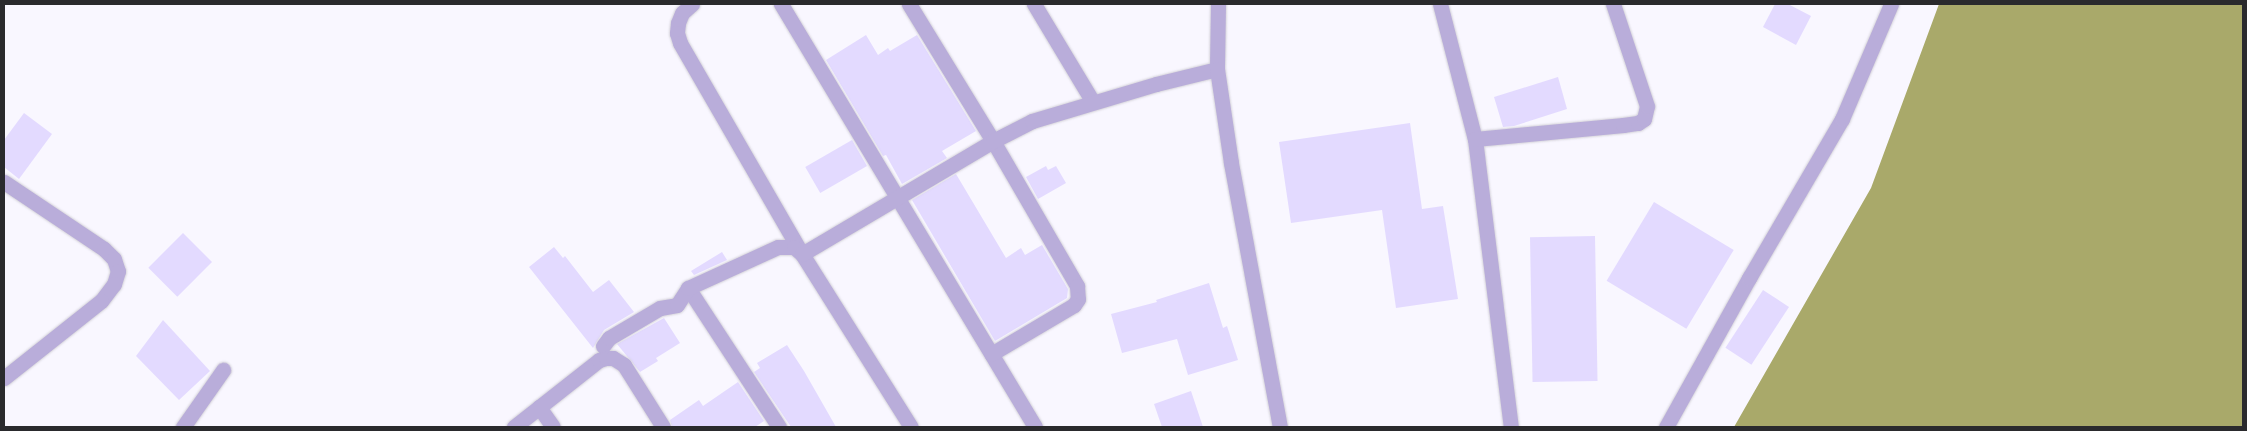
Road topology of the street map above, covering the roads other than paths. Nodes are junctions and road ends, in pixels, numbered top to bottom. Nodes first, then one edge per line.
1 (692, 4) edge
2 (781, 4) edge
3 (909, 4) edge
4 (1034, 4) edge
5 (1218, 4) edge
6 (1440, 4) edge
7 (1613, 4) edge
8 (1891, 4) edge
9 (1217, 69) junction
10 (1093, 102) junction
11 (1476, 139) junction
12 (993, 141) junction
13 (4, 182) edge
14 (899, 198) junction
15 (802, 254) junction
16 (688, 288) junction
17 (603, 346) dead end
18 (991, 354) junction
19 (223, 370) dead end
20 (4, 378) edge
21 (540, 407) junction
22 (775, 426) edge
23 (1516, 426) edge
24 (183, 427) edge
25 (514, 427) edge
26 (553, 427) edge
27 (663, 427) edge
28 (911, 427) edge
29 (1035, 427) edge
30 (1280, 427) edge
31 (1666, 427) edge

1 - 15 street
2 - 14 street
3 - 12 street
4 - 10 street
5 - 9 street
6 - 11 street
7 - 11 street
8 - 31 street
9 - 10 street
9 - 30 street
10 - 12 street
11 - 23 street
12 - 14 street
12 - 18 street
13 - 20 street
14 - 15 street
14 - 18 street
15 - 16 street
15 - 28 street
16 - 17 street
16 - 22 street
18 - 29 street
19 - 24 street
21 - 25 street
21 - 26 street
21 - 27 street

